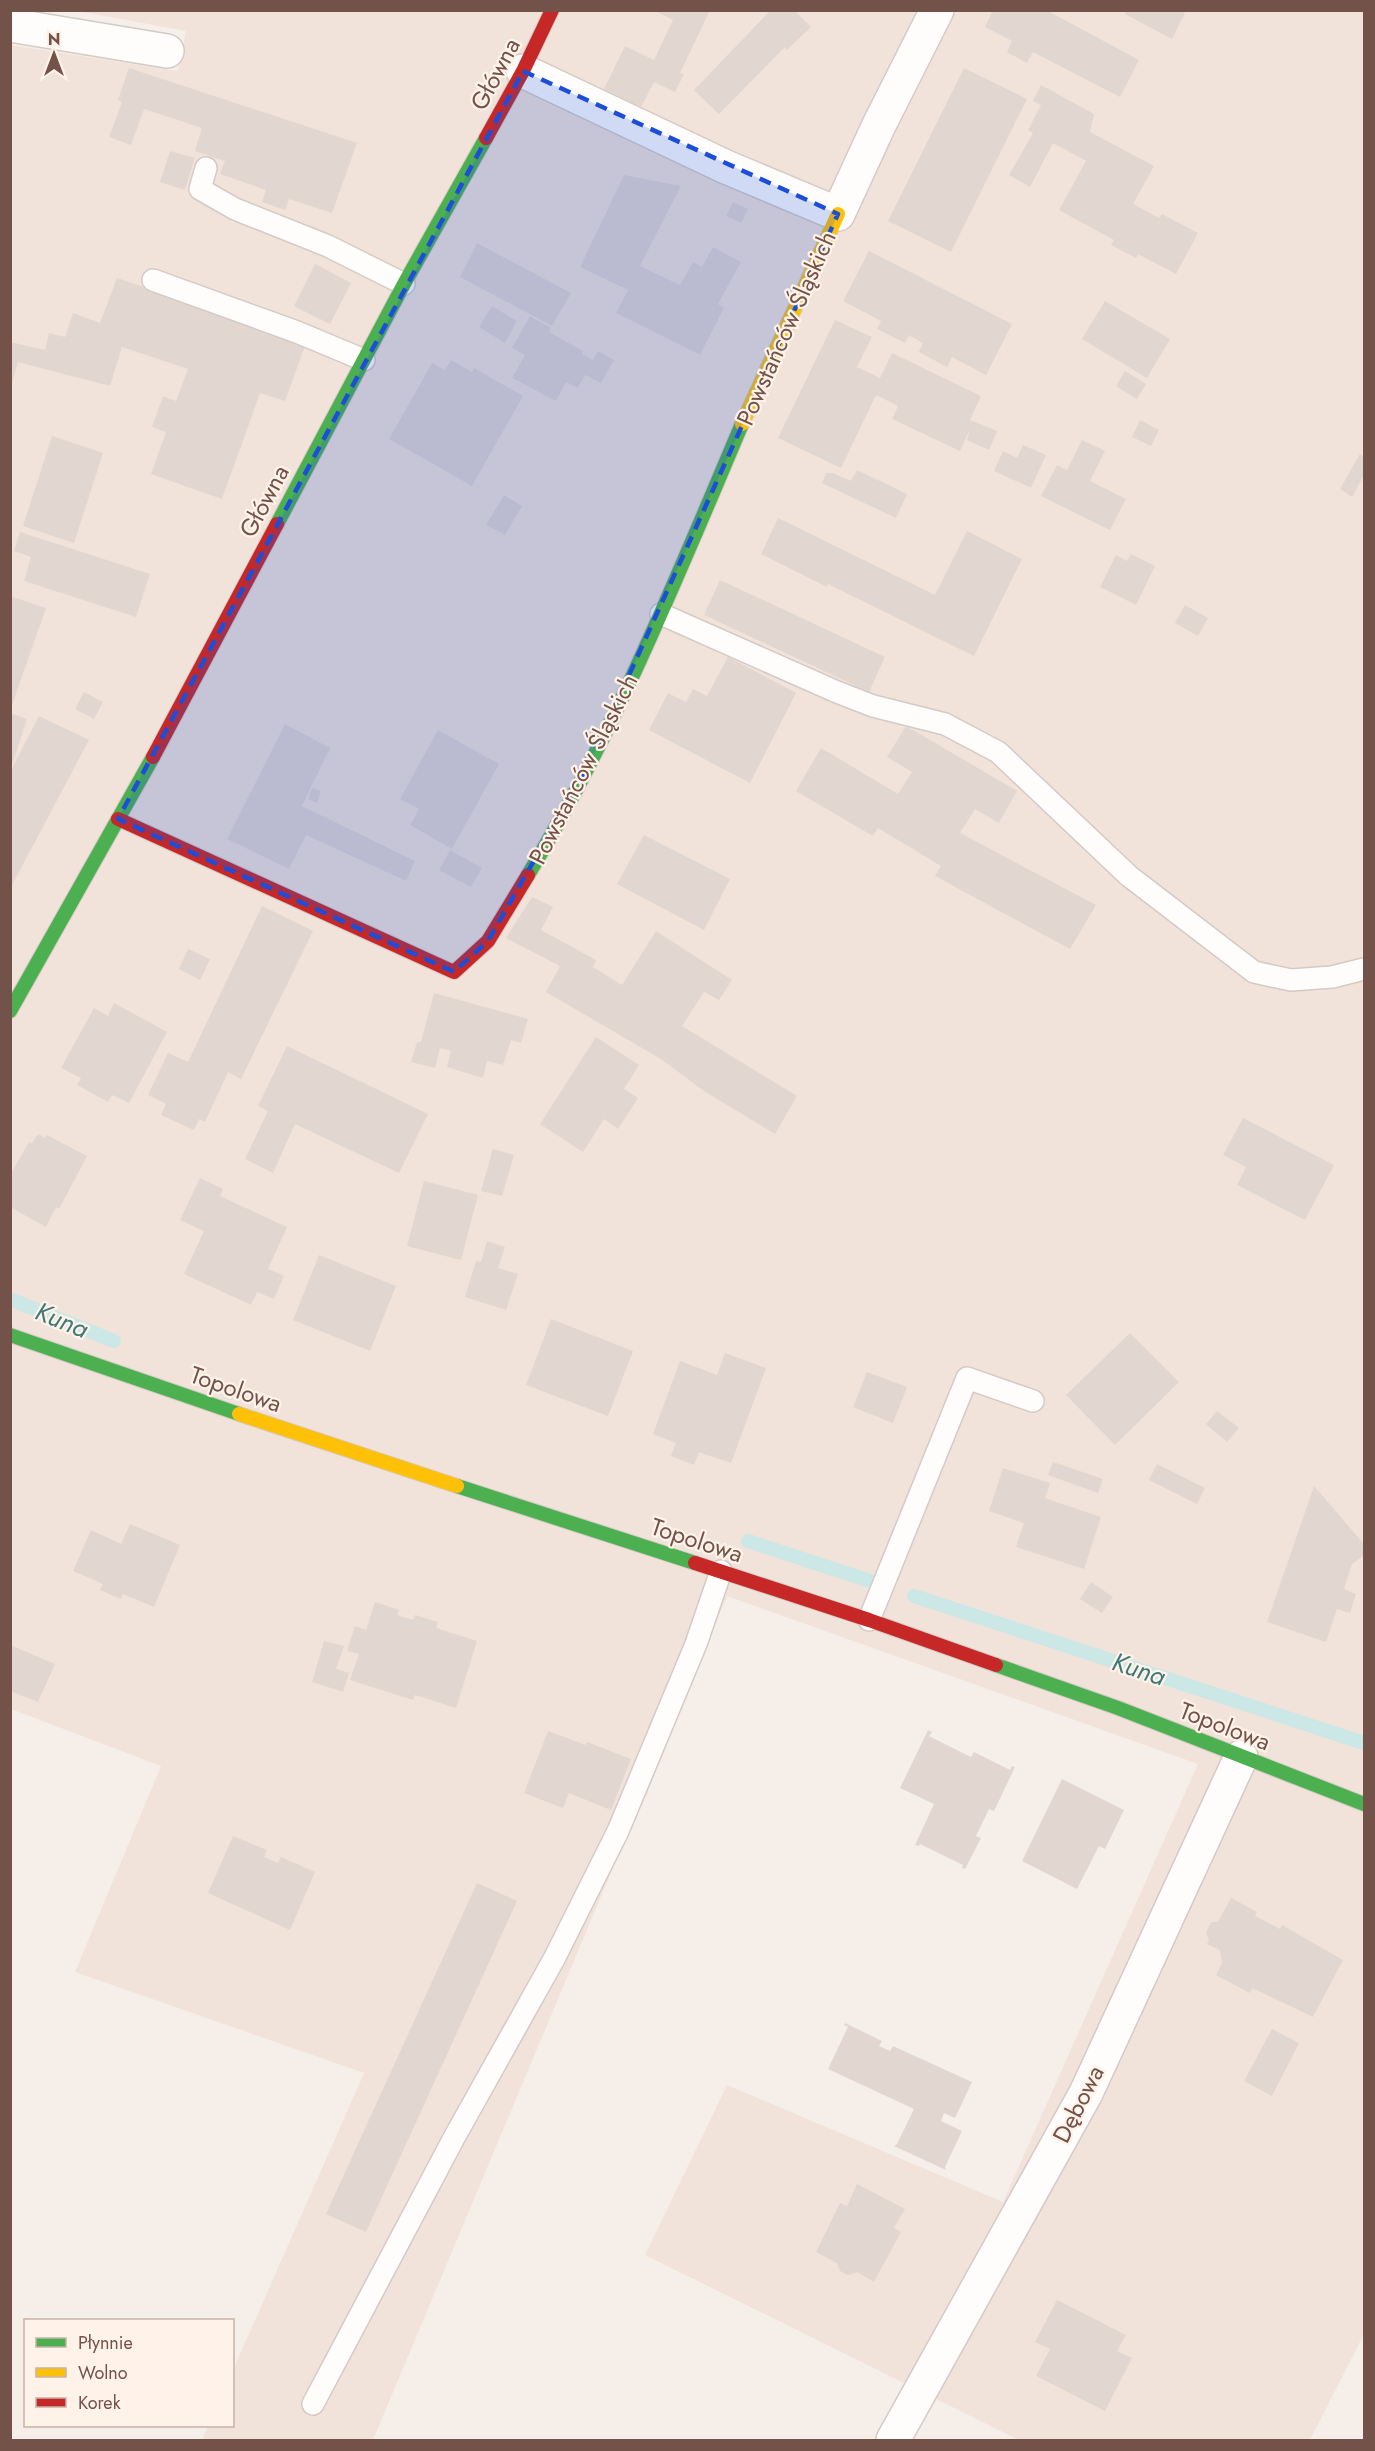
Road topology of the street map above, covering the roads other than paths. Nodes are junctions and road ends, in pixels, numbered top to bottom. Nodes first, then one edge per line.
1 (552, 10) edge
2 (937, 10) edge
3 (10, 25) edge
4 (167, 51) dead end
5 (523, 71) junction
6 (206, 168) dead end
7 (838, 214) junction
8 (153, 280) dead end
9 (404, 284) junction
10 (364, 360) junction
11 (661, 614) junction
12 (118, 819) junction
13 (1365, 969) edge
14 (10, 1011) edge
15 (10, 1335) edge
16 (1033, 1401) dead end
17 (722, 1571) junction
18 (869, 1620) junction
19 (1241, 1757) junction
20 (1365, 1804) edge
21 (313, 2404) dead end
22 (893, 2440) edge

1 - 5 street, Główna
2 - 7 street, Powstańców Śląskich
3 - 4 street
5 - 7 street, Powstańców Śląskich
5 - 9 street, Główna
6 - 9 lane
7 - 11 street, Powstańców Śląskich
8 - 10 lane
9 - 10 street, Główna
10 - 12 street, Główna
11 - 12 street, Powstańców Śląskich
11 - 13 lane
12 - 14 street, Główna
15 - 17 street, Topolowa
16 - 18 lane
17 - 18 street, Topolowa
17 - 21 lane
18 - 19 street, Topolowa
19 - 20 street, Topolowa
19 - 22 street, Dębowa

